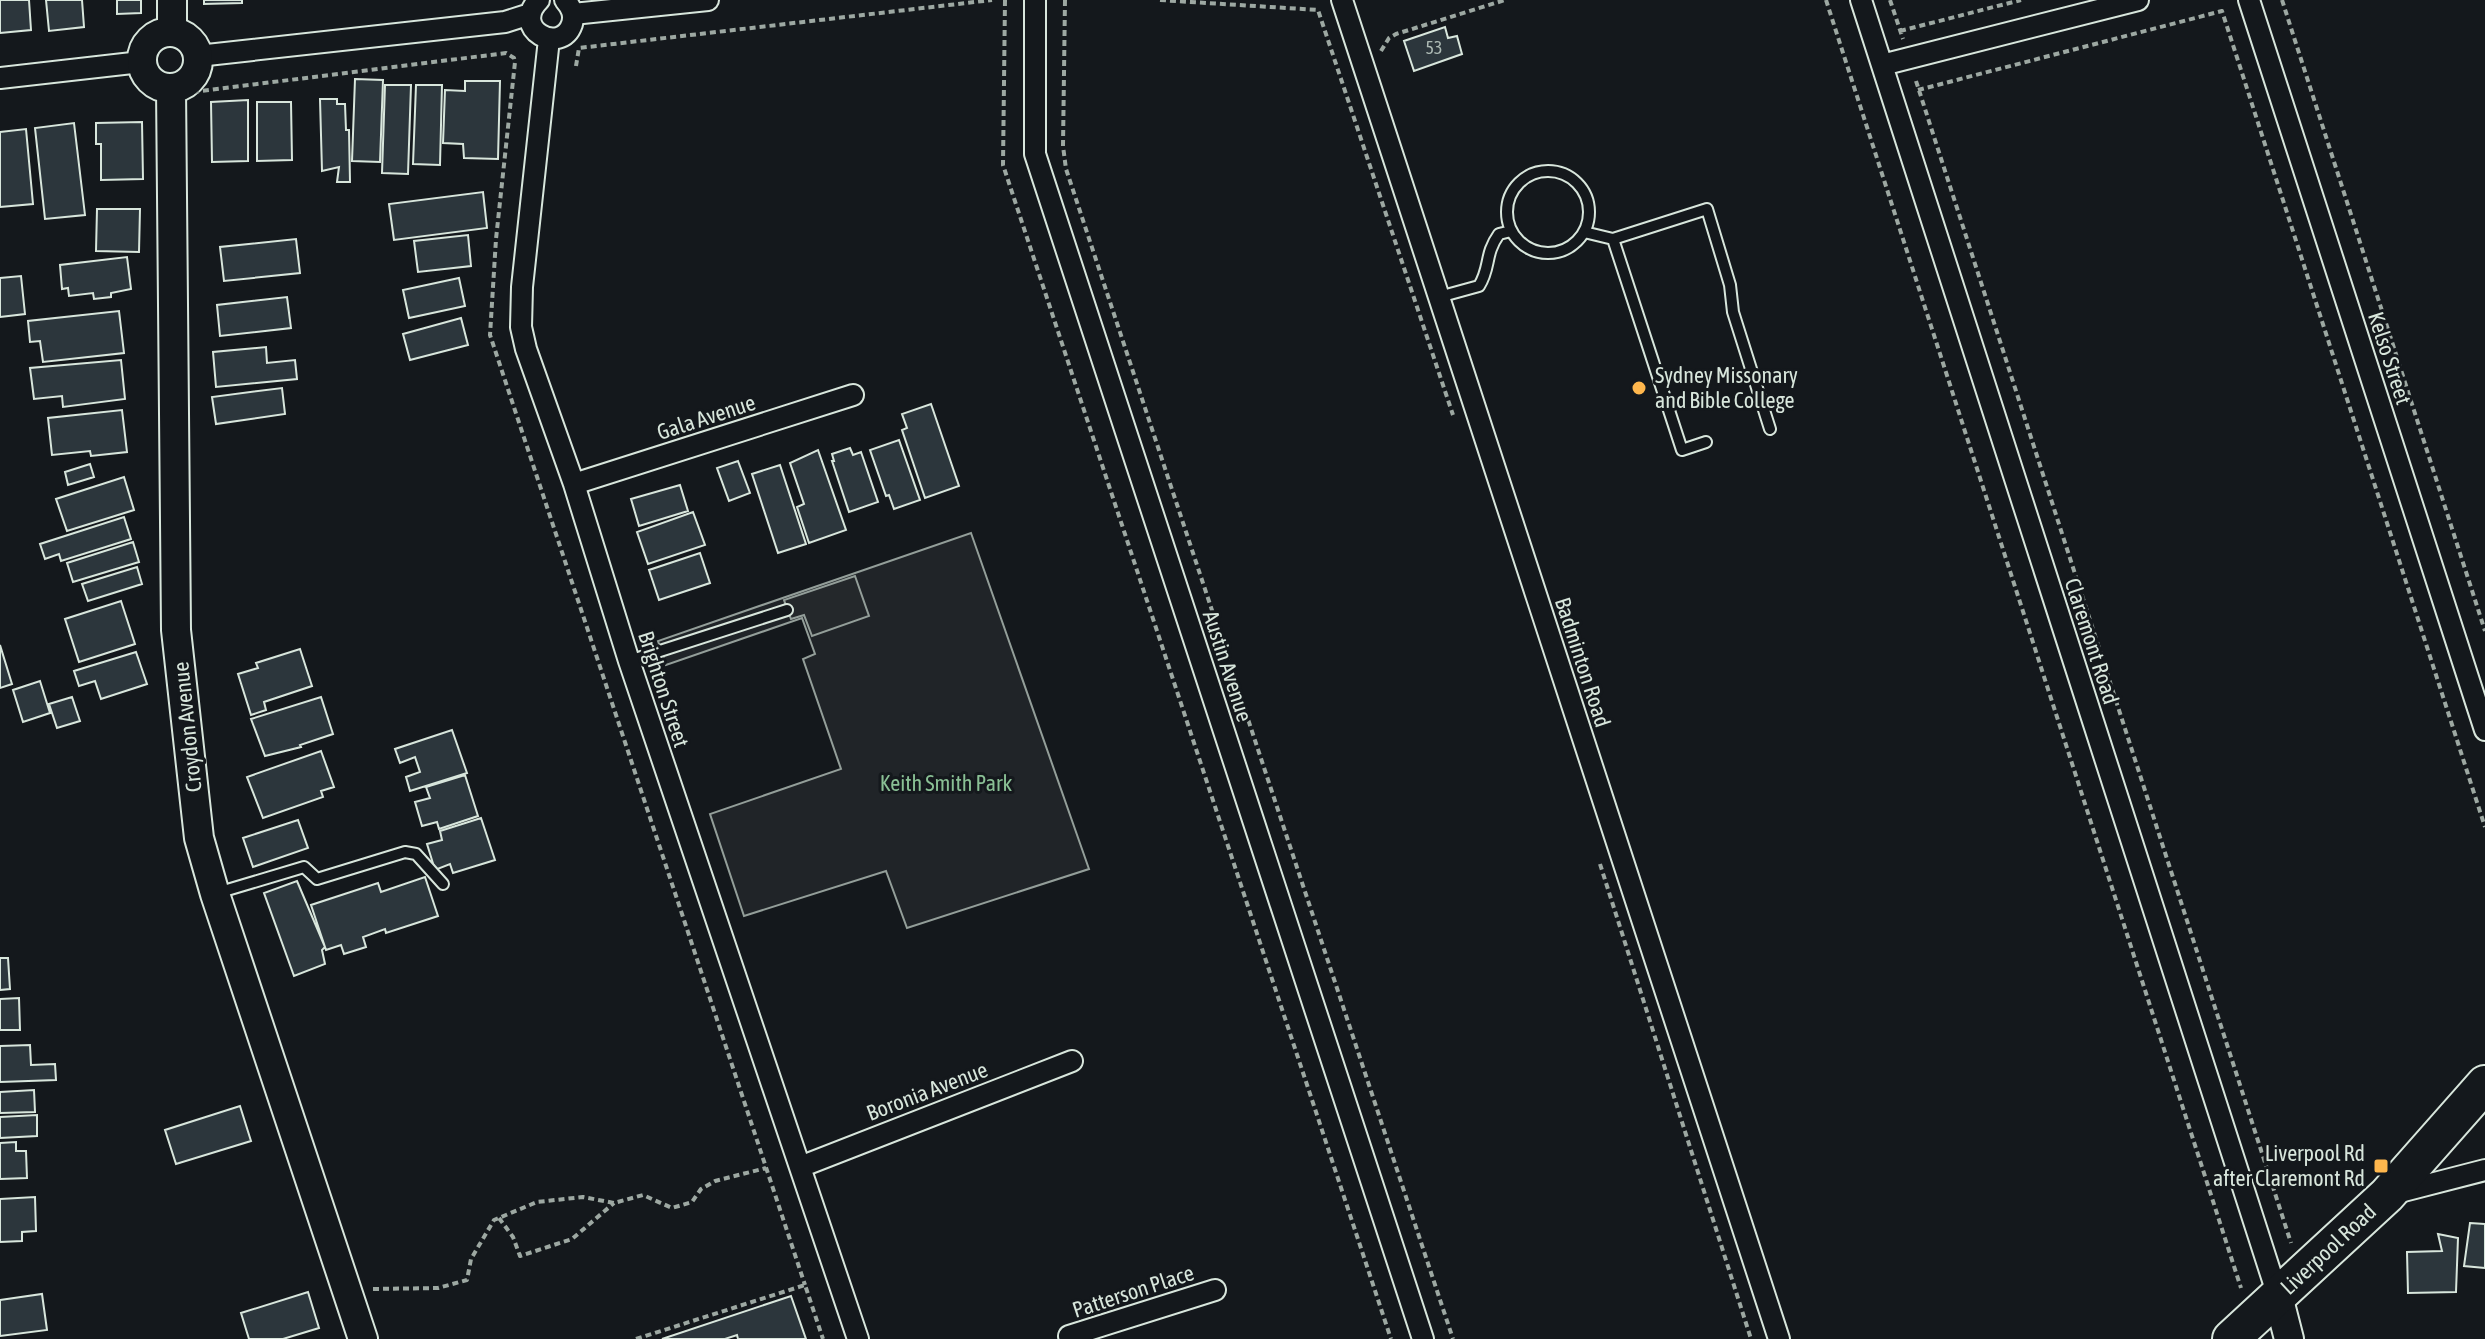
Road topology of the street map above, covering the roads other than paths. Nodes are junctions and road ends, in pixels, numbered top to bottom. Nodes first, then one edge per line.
1 (172, 0) edge
2 (708, 0) edge
3 (1035, 0) edge
4 (1342, 0) edge
5 (1861, 0) edge
6 (2138, 0) edge
7 (2249, 0) edge
8 (534, 7) edge
9 (569, 7) edge
10 (172, 31) junction
11 (549, 39) junction
12 (198, 56) junction
13 (141, 62) junction
14 (1882, 65) junction
15 (0, 78) edge
16 (185, 93) junction
17 (1511, 231) junction
18 (1584, 232) junction
19 (1613, 239) junction
20 (1439, 297) junction
21 (853, 395) dead end
22 (1770, 429) dead end
23 (1706, 442) dead end
24 (574, 484) junction
25 (787, 610) dead end
26 (629, 661) junction
27 (2485, 730) edge
28 (443, 884) dead end
29 (215, 894) junction
30 (1072, 1061) dead end
31 (2485, 1084) edge
32 (800, 1167) junction
33 (2485, 1170) edge
34 (2387, 1195) junction
35 (1215, 1290) dead end
36 (2278, 1296) junction
37 (363, 1339) edge
38 (858, 1339) edge
39 (1070, 1339) edge
40 (1423, 1339) edge
41 (1779, 1339) edge
42 (2231, 1339) edge
43 (2289, 1339) edge

1 - 10 street
2 - 9 street
3 - 40 street, Austin Avenue
4 - 20 street, Badminton Road
5 - 14 street, Claremont Road
6 - 14 street
7 - 27 street, Kelso Street
8 - 11 street
8 - 12 street
9 - 11 street
10 - 12 street
10 - 13 street
11 - 24 street, Brighton Street
12 - 16 street
13 - 15 street
13 - 16 street
14 - 36 street, Claremont Road
16 - 29 street, Croydon Avenue
17 - 18 lane
17 - 18 lane
17 - 20 lane
18 - 19 lane
19 - 22 lane
19 - 23 lane
20 - 41 street, Badminton Road
21 - 24 street, Gala Avenue
24 - 26 street, Brighton Street
25 - 26 lane
26 - 32 street, Brighton Street
28 - 29 lane
29 - 37 street, Croydon Avenue
30 - 32 street, Boronia Avenue
31 - 34 highway, Liverpool Road
32 - 38 street, Brighton Street
33 - 34 street
34 - 36 highway, Liverpool Road
35 - 39 street, Patterson Place
36 - 42 highway, Liverpool Road
36 - 43 street

